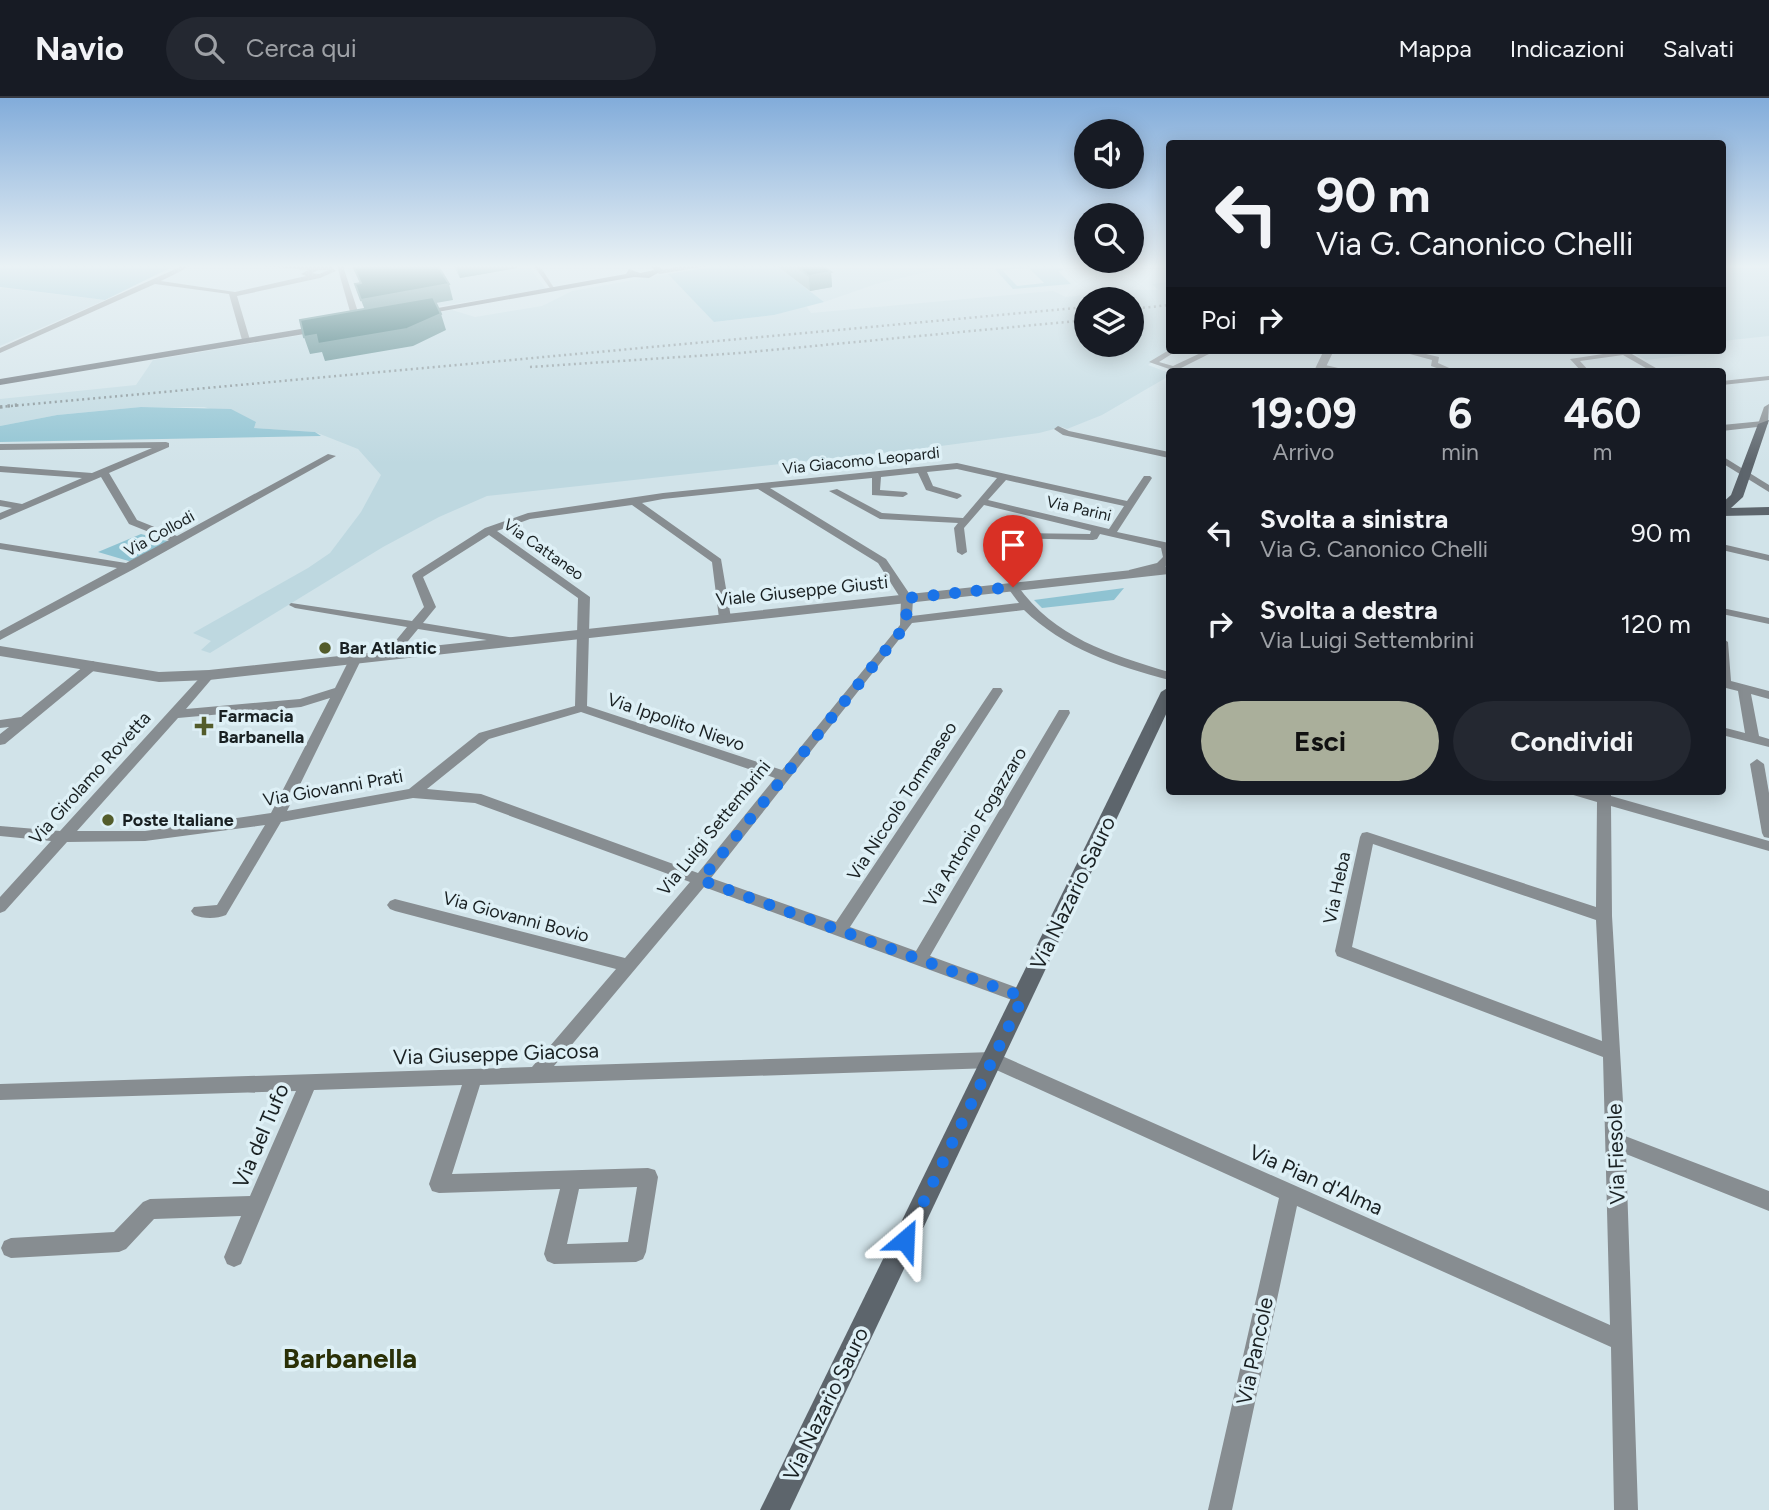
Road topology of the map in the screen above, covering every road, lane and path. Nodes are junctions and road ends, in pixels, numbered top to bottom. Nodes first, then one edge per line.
1 (43, 332) edge
2 (244, 332) edge
3 (302, 332) edge
4 (246, 341) junction
5 (0, 351) edge
6 (1167, 354) edge
7 (1205, 354) edge
8 (1415, 354) edge
9 (1603, 354) edge
10 (1626, 354) edge
11 (1170, 368) edge
12 (1175, 368) edge
13 (1443, 368) edge
14 (1582, 368) edge
15 (1652, 368) edge
16 (1769, 378) edge
17 (0, 382) edge
18 (1726, 383) edge
19 (1769, 407) edge
20 (1766, 423) edge
21 (1726, 428) edge
22 (1058, 429) dead end
23 (0, 447) edge
24 (1166, 454) edge
25 (331, 456) dead end
26 (1726, 461) edge
27 (0, 469) edge
28 (922, 470) junction
29 (1746, 472) junction
30 (877, 474) junction
31 (100, 475) junction
32 (1004, 476) junction
33 (1147, 478) dead end
34 (760, 486) junction
35 (1769, 489) edge
36 (834, 491) dead end
37 (876, 493) junction
38 (903, 494) dead end
39 (957, 496) dead end
40 (1737, 497) junction
41 (634, 502) junction
42 (982, 502) junction
43 (0, 503) edge
44 (856, 503) junction
45 (1129, 504) junction
46 (25, 507) junction
47 (1726, 507) edge
48 (1726, 510) edge
49 (1769, 510) edge
50 (0, 517) edge
51 (965, 521) junction
52 (1098, 529) junction
53 (489, 530) junction
54 (1112, 532) junction
55 (1007, 536) dead end
56 (178, 540) junction
57 (0, 546) edge
58 (1166, 546) edge
59 (1726, 548) edge
60 (962, 552) dead end
61 (1769, 558) edge
62 (1166, 560) edge
63 (130, 567) junction
64 (1133, 572) junction
65 (1166, 572) edge
66 (1013, 587) junction
67 (907, 598) junction
68 (295, 605) dead end
69 (1025, 606) junction
70 (1726, 612) edge
71 (725, 618) junction
72 (906, 620) junction
73 (1769, 621) edge
74 (414, 626) junction
75 (585, 635) junction
76 (0, 636) edge
77 (515, 642) junction
78 (0, 651) edge
79 (390, 655) junction
80 (355, 660) junction
81 (93, 665) junction
82 (209, 675) junction
83 (1166, 675) edge
84 (1726, 685) edge
85 (1744, 689) junction
86 (339, 691) junction
87 (997, 691) dead end
88 (1769, 695) edge
89 (1166, 698) edge
90 (581, 708) junction
91 (1065, 713) dead end
92 (174, 714) junction
93 (25, 721) junction
94 (0, 724) edge
95 (1726, 732) edge
96 (1753, 739) junction
97 (0, 741) edge
98 (1769, 743) edge
99 (1757, 764) dead end
100 (784, 776) junction
101 (413, 793) junction
102 (1604, 795) edge
103 (276, 818) junction
104 (0, 831) edge
105 (1769, 833) edge
106 (62, 838) junction
107 (1769, 846) edge
108 (701, 880) junction
109 (395, 905) dead end
110 (0, 907) edge
111 (199, 911) dead end
112 (1604, 916) junction
113 (839, 932) junction
114 (919, 960) junction
115 (626, 965) junction
116 (1023, 997) junction
117 (1613, 1053) junction
118 (993, 1060) junction
119 (536, 1075) junction
120 (473, 1079) junction
121 (308, 1083) junction
122 (0, 1092) edge
123 (1616, 1141) junction
124 (572, 1179) junction
125 (1290, 1193) junction
126 (1769, 1201) edge
127 (256, 1206) junction
128 (11, 1248) dead end
129 (234, 1258) dead end
130 (1621, 1341) junction
131 (775, 1510) edge
132 (1220, 1510) edge
133 (1626, 1510) edge

1 - 5 street
2 - 4 street
3 - 4 main road
4 - 17 main road
6 - 11 street
7 - 12 street
8 - 13 street
9 - 14 street
10 - 15 street
16 - 18 street
19 - 20 street
20 - 21 street
20 - 29 main road
22 - 24 street
23 - 31 street
25 - 56 street, Via Collodi
26 - 29 street
27 - 31 street
28 - 30 street, Via Giacomo Leopardi
28 - 32 street, Via Giacomo Leopardi
28 - 39 street
29 - 35 street
29 - 40 main road
30 - 34 street, Via Giacomo Leopardi
30 - 37 street
31 - 46 street
31 - 56 street
32 - 42 street
32 - 45 street, Via Giacomo Leopardi
33 - 45 street
34 - 41 street, Via Giacomo Leopardi
34 - 67 street
36 - 44 street
37 - 38 street
37 - 44 street
40 - 47 main road
40 - 49 main road
41 - 53 street, Via Giacomo Leopardi
41 - 71 street
42 - 51 street
42 - 52 street, Via Parini
43 - 46 street
44 - 51 street
45 - 54 street
46 - 50 street
48 - 49 main road
51 - 60 street
52 - 54 street, Via Parini
52 - 55 street
53 - 74 street
53 - 75 street, Via Cattaneo
54 - 58 street, Via Parini
56 - 63 street, Via Collodi
57 - 63 street
59 - 61 street
62 - 64 street
63 - 76 street, Via Collodi
64 - 65 street, Viale Giuseppe Giusti
64 - 66 street, Viale Giuseppe Giusti
66 - 67 street, Viale Giuseppe Giusti
66 - 69 street
67 - 71 street, Viale Giuseppe Giusti
67 - 72 street
68 - 74 street, Viale Giuseppe Giusti
69 - 72 street
69 - 83 street
70 - 73 street
71 - 75 street, Viale Giuseppe Giusti
72 - 100 street, Via Luigi Settembrini
74 - 77 street, Viale Giuseppe Giusti
74 - 79 street
75 - 77 street, Viale Giuseppe Giusti
75 - 90 street
77 - 79 street, Viale Giuseppe Giusti
78 - 81 street, Viale Giuseppe Giusti
79 - 80 street, Viale Giuseppe Giusti
80 - 82 street, Viale Giuseppe Giusti
80 - 86 street
81 - 82 street, Viale Giuseppe Giusti
81 - 93 street
82 - 92 street, Via Girolamo Rovetta
84 - 85 street
85 - 88 street
85 - 96 street
86 - 92 street
86 - 103 street
87 - 113 street, Via Niccolò Tommaseo
89 - 116 main road, Via Nazario Sauro
90 - 100 street, Via Ippolito Nievo
90 - 101 street, Via Ippolito Nievo
91 - 114 street, Via Antonio Fogazzaro
92 - 106 street, Via Girolamo Rovetta
93 - 94 street
93 - 97 street
95 - 96 street
96 - 98 street
99 - 105 street
100 - 108 street, Via Luigi Settembrini
101 - 103 street, Via Giovanni Prati
101 - 108 street, Via Giovanni Prati
102 - 107 street
102 - 112 street, Via Fiesole
103 - 106 street, Via Giovanni Prati
103 - 111 street
104 - 106 street, Via Giovanni Prati
106 - 110 street, Via Girolamo Rovetta
108 - 113 street, Via Giovanni Prati
108 - 115 street, Via Luigi Settembrini
109 - 115 street, Via Giovanni Bovio
112 - 117 street, Via Fiesole
112 - 117 street, Via Heba
113 - 114 street, Via Giovanni Prati
114 - 116 street, Via Giovanni Prati
115 - 119 street, Via Luigi Settembrini
116 - 118 main road, Via Nazario Sauro
117 - 123 street, Via Fiesole
118 - 119 street, Via Giuseppe Giacosa
118 - 125 street, Via Pian d'Alma
118 - 131 main road, Via Nazario Sauro
119 - 120 street, Via Giuseppe Giacosa
120 - 121 street, Via Giuseppe Giacosa
120 - 124 street
121 - 122 street, Via Giuseppe Giacosa
121 - 127 street, Via del Tufo
123 - 126 street
123 - 130 street, Via Fiesole
124 - 124 street
125 - 130 street, Via Pian d'Alma
125 - 132 street, Via Pancole
127 - 128 street, Via del Tufo
127 - 129 street, Via del Tufo
130 - 133 street, Via Fiesole

